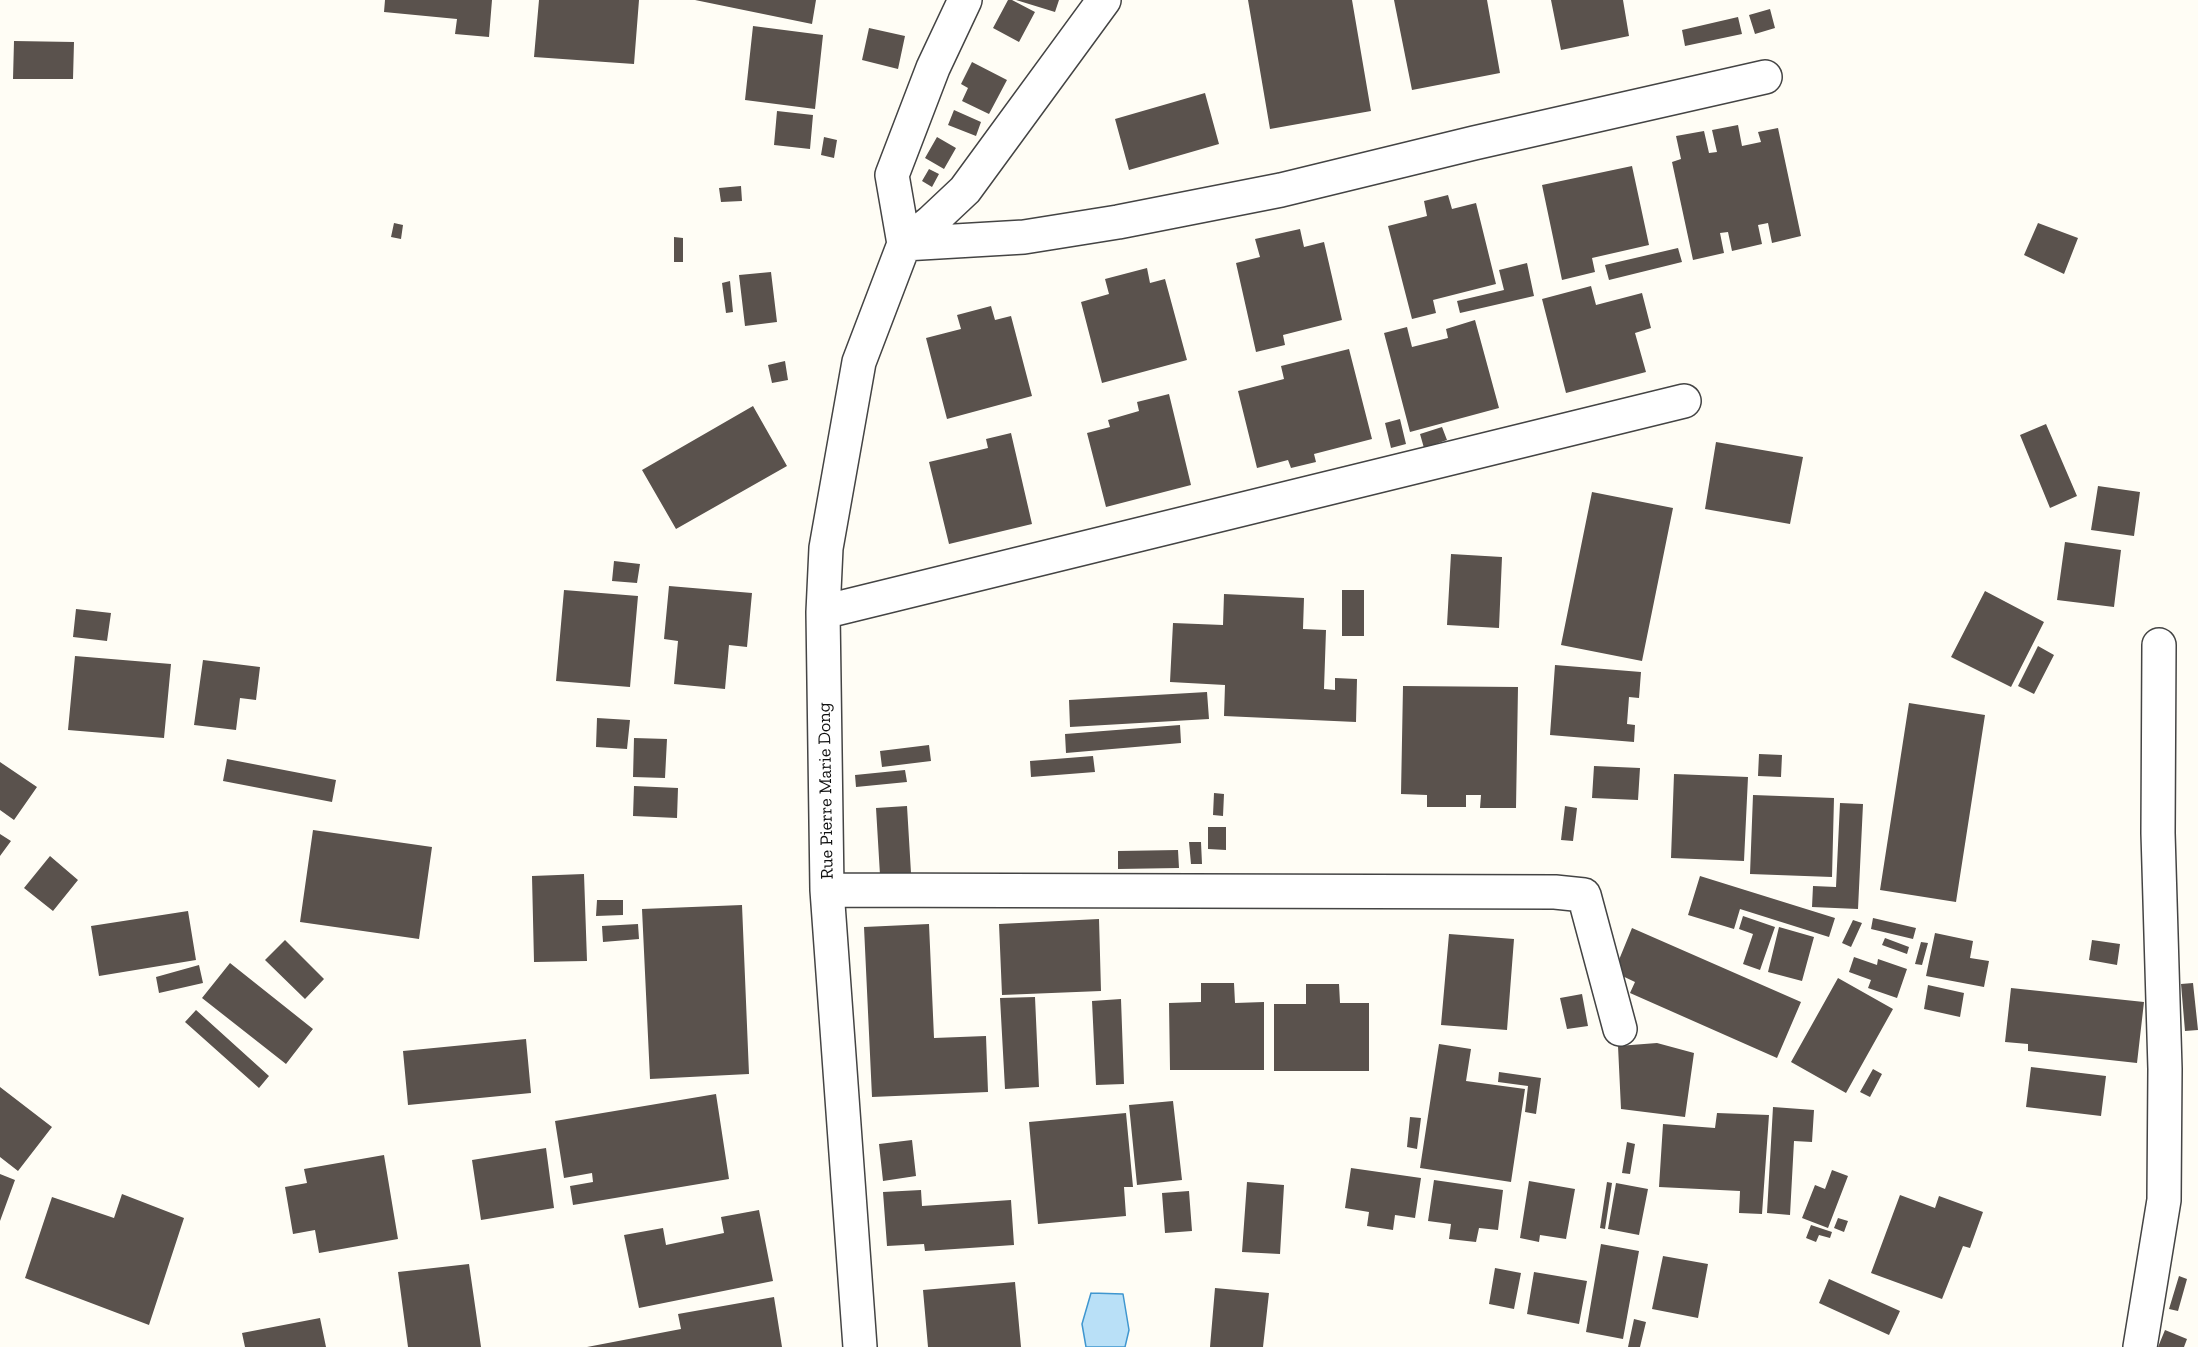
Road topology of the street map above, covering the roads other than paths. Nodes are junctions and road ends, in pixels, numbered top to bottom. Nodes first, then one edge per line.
1 (965, 0) edge
2 (1104, 0) edge
3 (1765, 77) dead end
4 (904, 244) junction
5 (1684, 401) dead end
6 (823, 612) junction
7 (2159, 645) dead end
8 (827, 890) junction
9 (1620, 1029) dead end
10 (860, 1347) edge
11 (2140, 1347) edge

1 - 4 street
2 - 4 street
3 - 4 street
4 - 6 street, Rue Pierre Marie Dong
5 - 6 street
6 - 8 street, Rue Pierre Marie Dong
7 - 11 street
8 - 9 street
8 - 10 street, Rue Pierre Marie Dong

